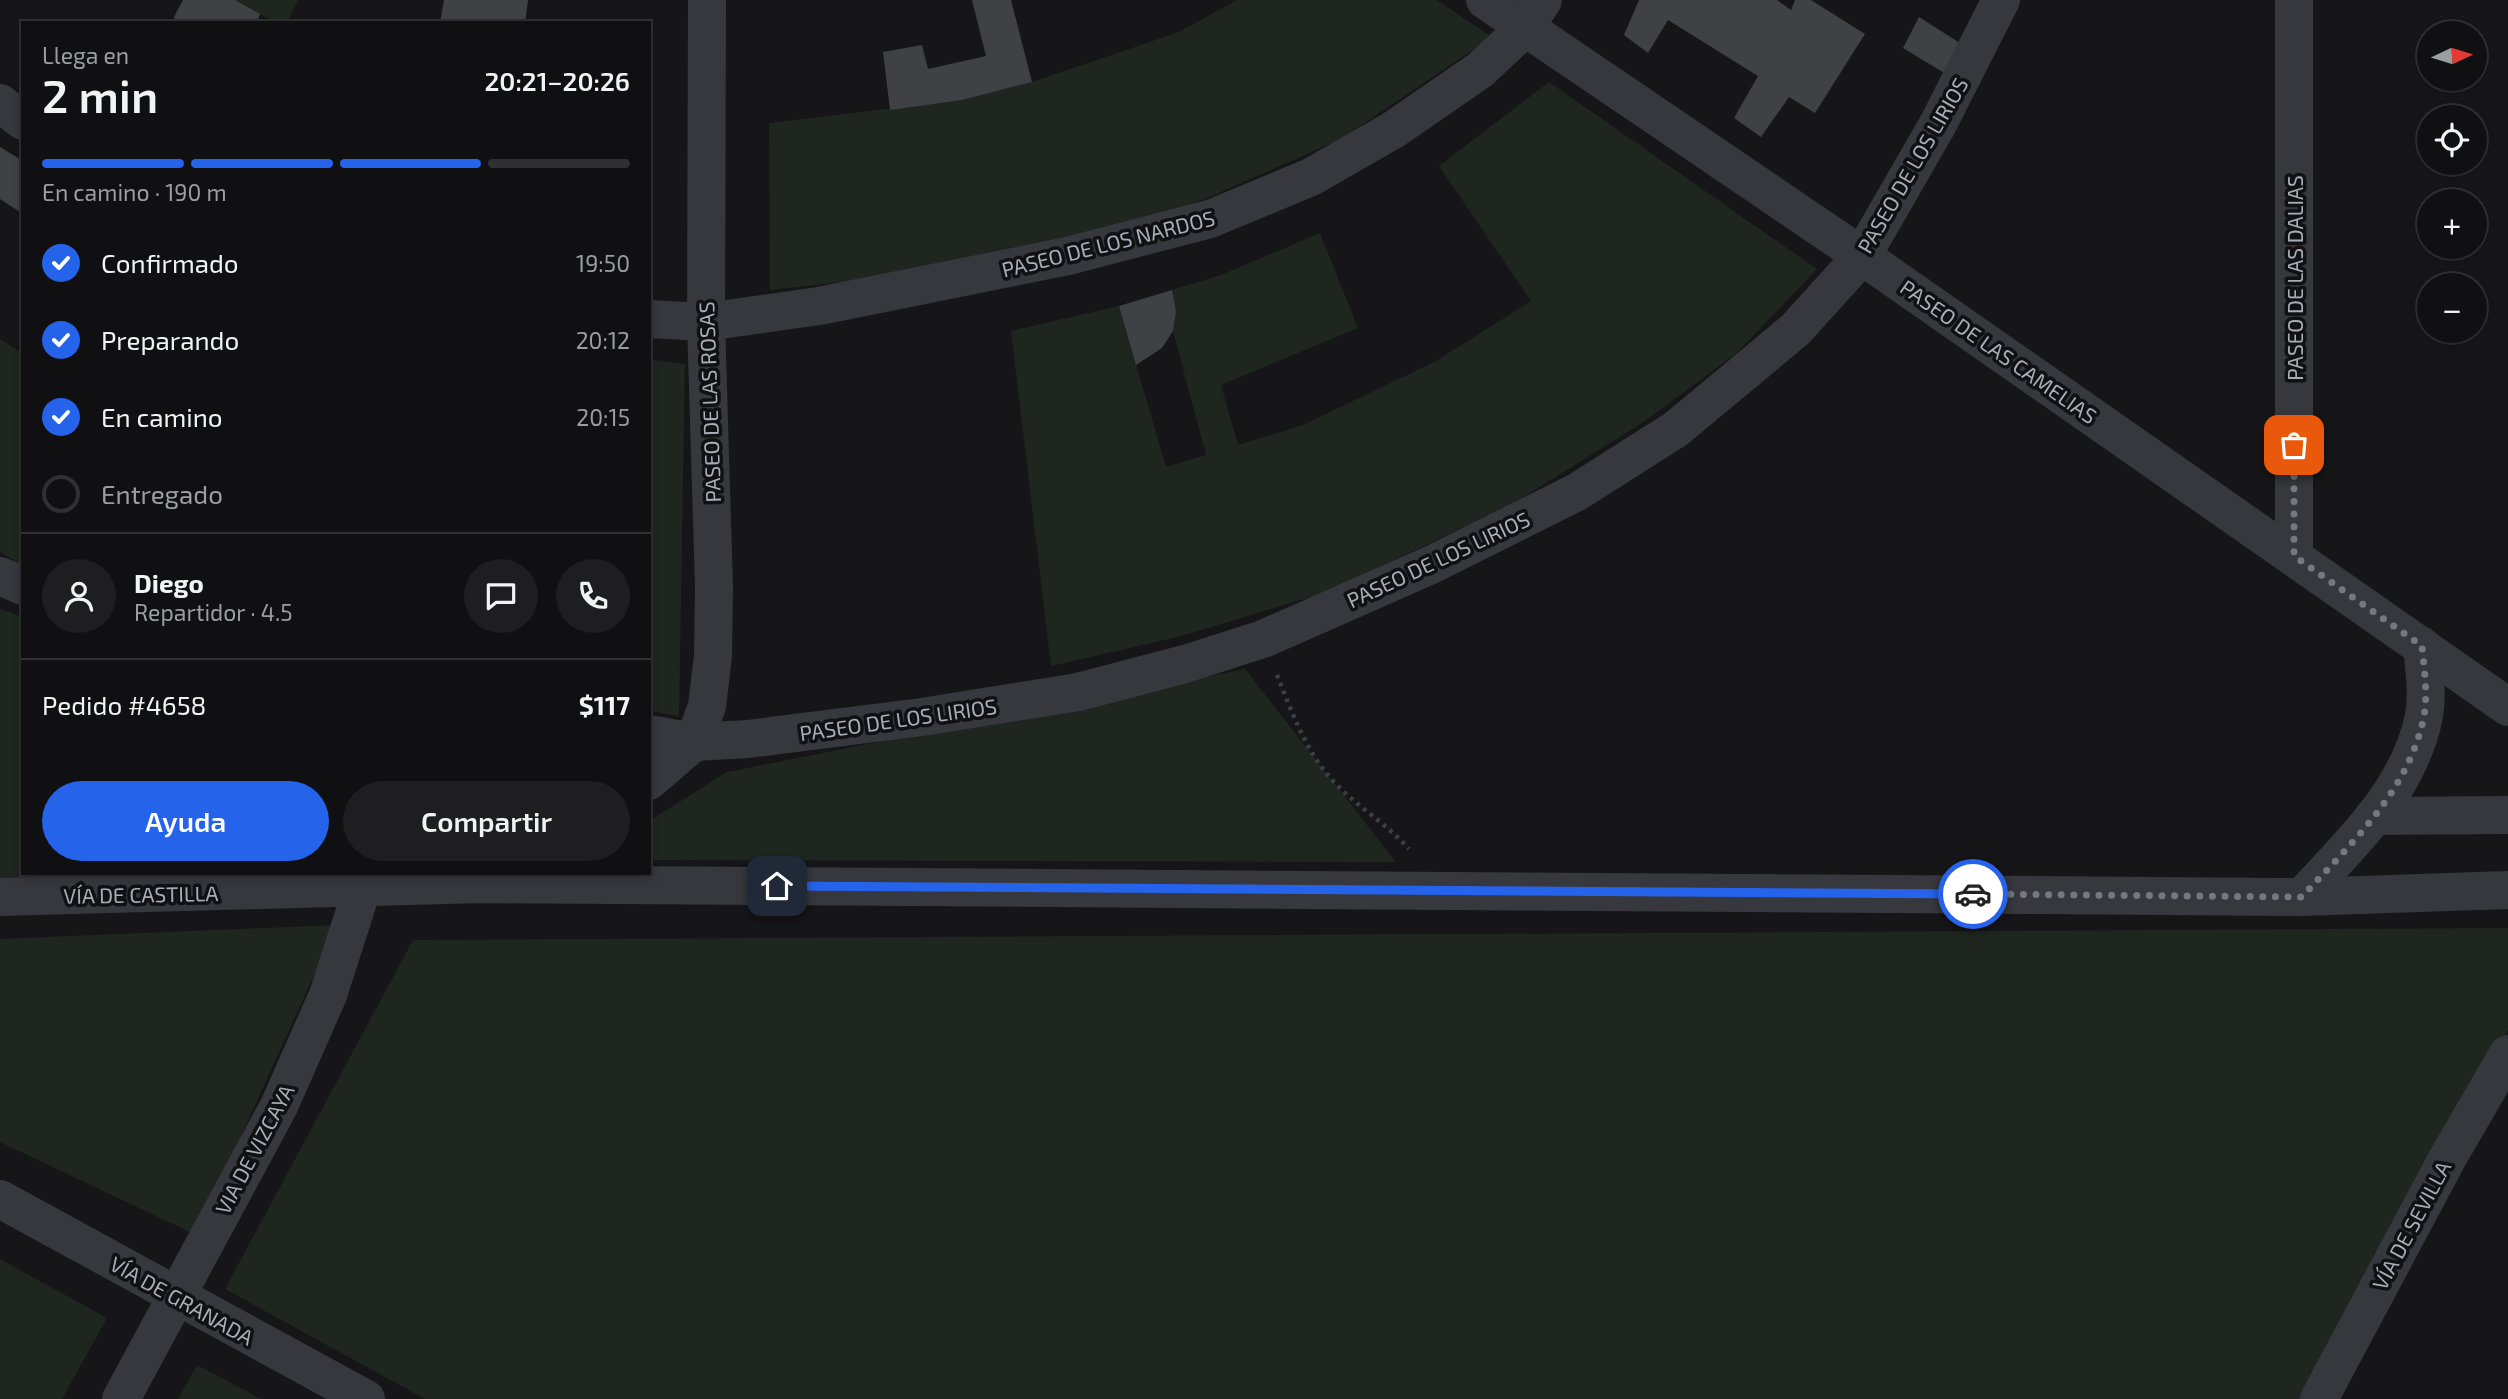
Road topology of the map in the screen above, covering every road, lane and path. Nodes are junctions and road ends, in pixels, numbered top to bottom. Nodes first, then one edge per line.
1 (707, 0) edge
2 (1485, 0) edge
3 (2001, 0) edge
4 (2294, 0) edge
5 (1534, 14) edge
6 (0, 103) edge
7 (21, 119) edge
8 (1862, 256) junction
9 (651, 318) edge
10 (706, 322) junction
11 (2294, 556) junction
12 (0, 576) edge
13 (21, 585) edge
14 (1263, 639) junction
15 (2422, 646) junction
16 (2508, 708) edge
17 (651, 734) edge
18 (694, 743) junction
19 (651, 779) edge
20 (2508, 815) edge
21 (2374, 816) junction
22 (490, 879) edge
23 (362, 889) junction
24 (1443, 889) junction
25 (2508, 890) edge
26 (0, 897) edge
27 (2302, 897) junction
28 (2508, 1054) edge
29 (0, 1199) edge
30 (175, 1296) junction
31 (121, 1399) edge
32 (366, 1399) edge
33 (2319, 1399) edge

1 - 10 street, PASEO DE LAS ROSAS
2 - 5 street, PASEO DE LAS CAMELIAS
3 - 8 street, PASEO DE LOS LIRIOS
4 - 11 street, PASEO DE LAS DALIAS
5 - 8 street, PASEO DE LAS CAMELIAS
5 - 10 street, PASEO DE LOS NARDOS
6 - 7 street
8 - 11 street, PASEO DE LAS CAMELIAS
8 - 14 street, PASEO DE LOS LIRIOS
9 - 10 street, PASEO DE LOS NARDOS
10 - 18 street, PASEO DE LAS ROSAS
11 - 15 street, PASEO DE LAS CAMELIAS
12 - 13 street
14 - 18 street, PASEO DE LOS LIRIOS
14 - 24 path
15 - 16 street, PASEO DE LAS CAMELIAS
15 - 21 street
17 - 18 street, PASEO DE LOS LIRIOS
18 - 19 street
20 - 21 street
21 - 27 street
22 - 23 street, VÍA DE CASTILLA
22 - 24 street, VÍA DE CASTILLA
23 - 26 street, VÍA DE CASTILLA
23 - 30 street, VIA DE VIZCAYA
24 - 27 street, VÍA DE CASTILLA
25 - 27 street, VÍA DE CASTILLA
28 - 33 street, VÍA DE SEVILLA
29 - 30 street, VÍA DE GRANADA
30 - 31 street, VIA DE VIZCAYA
30 - 32 street, VÍA DE GRANADA

